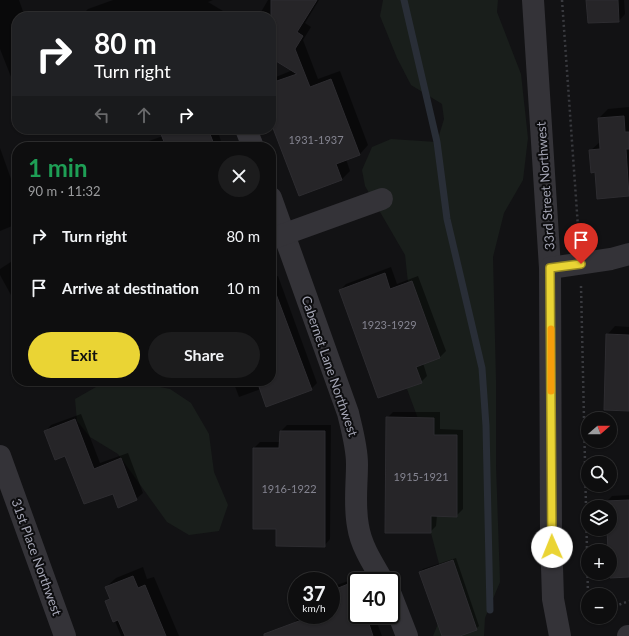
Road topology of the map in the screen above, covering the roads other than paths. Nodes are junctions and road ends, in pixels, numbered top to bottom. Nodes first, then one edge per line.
1 (533, 0) edge
2 (382, 200) dead end
3 (276, 226) edge
4 (278, 237) edge
5 (629, 254) edge
6 (550, 268) junction
7 (0, 456) edge
8 (378, 572) edge
9 (400, 618) edge
10 (65, 636) edge
11 (407, 636) edge
12 (560, 636) edge

1 - 6 street, 33rd Street Northwest
2 - 4 street
3 - 4 street, Cabernet Lane Northwest
4 - 8 street, Cabernet Lane Northwest
5 - 6 street
6 - 12 street, 33rd Street Northwest
7 - 10 street, 31st Place Northwest
9 - 11 street

